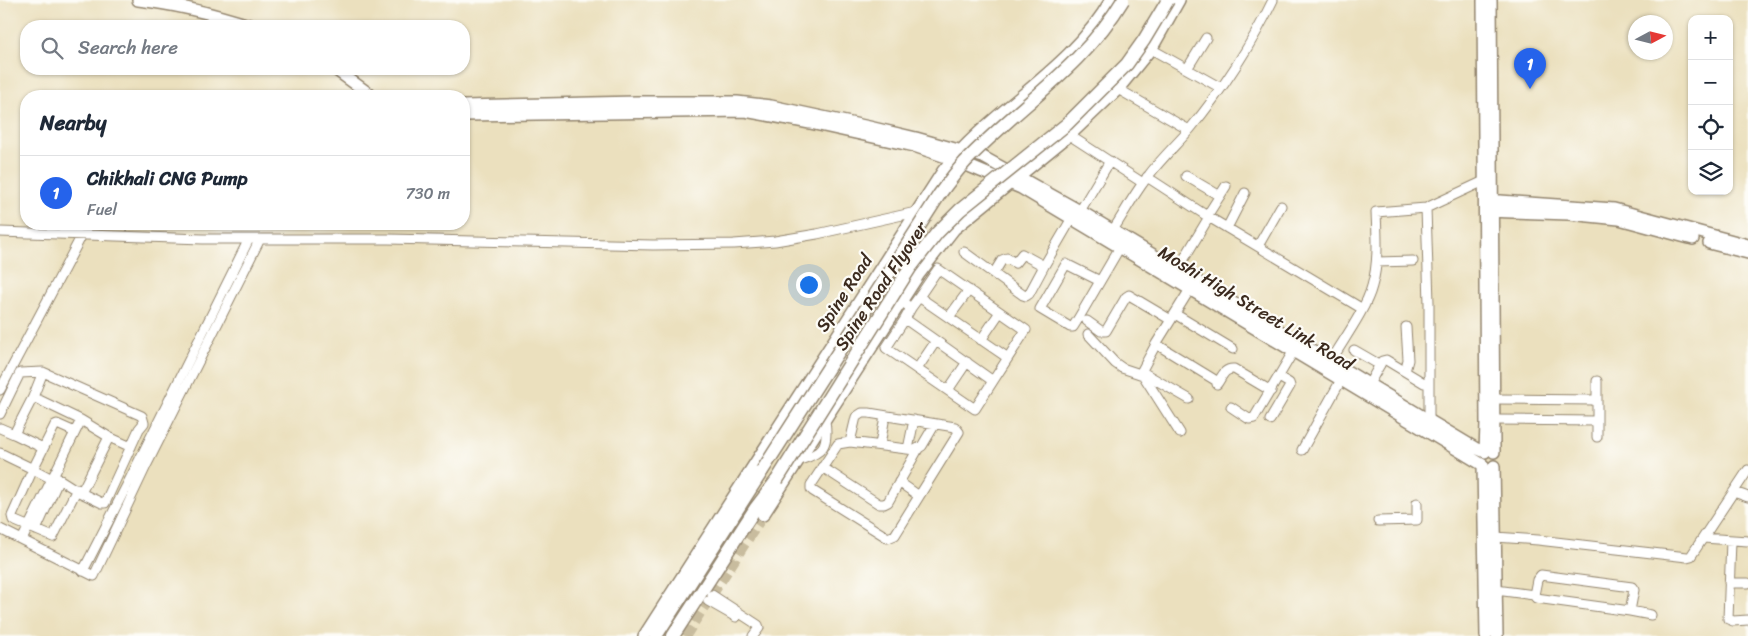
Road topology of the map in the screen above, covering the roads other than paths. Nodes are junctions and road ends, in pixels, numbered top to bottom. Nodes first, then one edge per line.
1 (138, 0) edge
2 (182, 0) edge
3 (1111, 0) edge
4 (1123, 0) edge
5 (1168, 0) edge
6 (1180, 0) edge
7 (1273, 0) edge
8 (1483, 0) edge
9 (1491, 0) edge
10 (233, 20) edge
11 (251, 20) edge
12 (1206, 38) dead end
13 (1151, 49) junction
14 (1187, 68) junction
15 (343, 75) edge
16 (1221, 88) junction
17 (1118, 89) junction
18 (364, 90) edge
19 (470, 106) edge
20 (598, 108) junction
21 (470, 115) edge
22 (1189, 130) junction
23 (1069, 135) junction
24 (956, 155) junction
25 (1110, 161) junction
26 (1186, 176) dead end
27 (1014, 180) junction
28 (1145, 180) junction
29 (1484, 181) junction
30 (1226, 186) dead end
31 (1245, 193) dead end
32 (1220, 196) junction
33 (1280, 206) dead end
34 (1488, 206) junction
35 (1426, 208) junction
36 (916, 212) junction
37 (1076, 214) junction
38 (1208, 217) junction
39 (1227, 228) junction
40 (1114, 230) junction
41 (0, 232) edge
42 (82, 235) junction
43 (249, 239) junction
44 (260, 239) junction
45 (1748, 245) edge
46 (1258, 246) junction
47 (1120, 247) junction
48 (964, 252) dead end
49 (1748, 253) edge
50 (1413, 261) dead end
51 (1377, 262) junction
52 (1044, 266) junction
53 (1178, 269) junction
54 (994, 273) junction
55 (1100, 281) junction
56 (1193, 285) junction
57 (969, 290) junction
58 (919, 297) junction
59 (901, 301) junction
60 (912, 308) junction
61 (1362, 308) junction
62 (1000, 312) junction
63 (949, 317) junction
64 (1173, 317) junction
65 (905, 319) junction
66 (1087, 321) dead end
67 (1406, 326) dead end
68 (1088, 334) dead end
69 (981, 340) junction
70 (936, 341) junction
71 (1156, 344) junction
72 (1233, 349) dead end
73 (1354, 350) dead end
74 (1293, 352) junction
75 (1008, 358) junction
76 (1331, 361) junction
77 (967, 362) junction
78 (1380, 364) junction
79 (916, 369) junction
80 (1405, 371) junction
81 (43, 372) junction
82 (1141, 372) junction
83 (1340, 375) junction
84 (1279, 377) junction
85 (993, 380) junction
86 (1597, 381) dead end
87 (1424, 383) dead end
88 (1369, 384) junction
89 (0, 390) edge
90 (948, 390) junction
91 (1271, 391) junction
92 (33, 397) junction
93 (1189, 399) dead end
94 (1494, 399) junction
95 (1597, 400) junction
96 (1230, 407) dead end
97 (0, 414) edge
98 (885, 416) junction
99 (1429, 419) junction
100 (81, 420) junction
101 (914, 420) junction
102 (1270, 420) dead end
103 (1494, 420) junction
104 (824, 421) junction
105 (1597, 421) junction
106 (935, 424) junction
107 (0, 428) edge
108 (75, 432) junction
109 (1180, 433) dead end
110 (14, 434) junction
111 (108, 437) junction
112 (1597, 437) dead end
113 (850, 442) junction
114 (880, 445) junction
115 (822, 447) junction
116 (43, 448) junction
117 (908, 449) junction
118 (918, 449) junction
119 (1302, 450) dead end
120 (129, 451) junction
121 (1490, 452) junction
122 (0, 453) edge
123 (832, 453) junction
124 (800, 460) junction
125 (143, 464) junction
126 (1489, 466) junction
127 (822, 468) junction
128 (33, 469) junction
129 (1748, 470) edge
130 (55, 478) junction
131 (899, 482) junction
132 (79, 491) junction
133 (1734, 492) junction
134 (920, 496) junction
135 (1748, 497) edge
136 (739, 499) junction
137 (1418, 503) dead end
138 (759, 512) junction
139 (1378, 521) dead end
140 (32, 528) junction
141 (0, 529) edge
142 (1495, 537) junction
143 (1702, 538) junction
144 (22, 540) junction
145 (1731, 540) junction
146 (1748, 541) edge
147 (83, 571) junction
148 (1729, 583) junction
149 (1748, 583) edge
150 (1496, 590) junction
151 (1534, 595) junction
152 (1630, 611) junction
153 (1650, 615) dead end
154 (1748, 620) edge
155 (750, 626) dead end
156 (644, 636) edge
157 (656, 636) edge
158 (673, 636) edge
159 (753, 636) edge
160 (1486, 636) edge
161 (1497, 636) edge

1 - 10 street
2 - 11 street
3 - 24 street, Spine Road
4 - 136 main road, Spine Road Flyover, bridge
5 - 138 main road, Spine Road Flyover, bridge
6 - 13 street
7 - 16 street
8 - 29 street
9 - 34 street
12 - 14 street
13 - 14 street
13 - 17 street
14 - 16 street
15 - 18 street
16 - 22 street
17 - 22 street
17 - 23 street
19 - 20 street
20 - 21 street
20 - 24 street, Moshi High Street Link Road
22 - 28 street
23 - 25 street
23 - 27 street
24 - 27 street, Moshi High Street Link Road
24 - 36 street, Spine Road
25 - 28 street
25 - 37 street
26 - 32 street
27 - 37 street, Moshi High Street Link Road
27 - 59 street
28 - 38 street
28 - 40 street
29 - 34 street
29 - 35 street
30 - 32 street
31 - 39 street
32 - 38 street
33 - 46 street
34 - 45 street
34 - 49 street
34 - 94 street
34 - 121 street
35 - 51 street
35 - 99 street
36 - 44 street
36 - 136 street, Spine Road
37 - 40 street, Moshi High Street Link Road
37 - 47 street, Moshi High Street Link Road
37 - 52 street
38 - 39 street
38 - 53 street
39 - 46 street
40 - 53 street, Moshi High Street Link Road
41 - 42 street
42 - 43 street
42 - 89 street
43 - 44 street
43 - 125 street
44 - 125 street
46 - 61 street
47 - 55 street
47 - 56 street, Moshi High Street Link Road
48 - 54 street
50 - 51 street
51 - 61 street
52 - 54 street
52 - 54 street
53 - 56 street, Moshi High Street Link Road
55 - 55 street
56 - 64 street
56 - 74 street, Moshi High Street Link Road
56 - 76 street, Moshi High Street Link Road
57 - 58 street
57 - 62 street
57 - 63 street
58 - 60 street
58 - 63 street
59 - 60 street
59 - 104 street
60 - 65 street
61 - 76 street
62 - 69 street
62 - 75 street
63 - 69 street
64 - 66 street
64 - 71 street
64 - 72 street
65 - 70 street
65 - 79 street
67 - 80 street
68 - 82 street
69 - 75 street
70 - 77 street
70 - 79 street
71 - 82 street
71 - 91 street
73 - 78 street
74 - 83 street, Moshi High Street Link Road
74 - 84 street
75 - 85 street
76 - 83 street, Moshi High Street Link Road
77 - 85 street
77 - 90 street
78 - 80 street
78 - 88 street
79 - 90 street
80 - 87 street
81 - 92 street
81 - 97 street
81 - 120 street
82 - 93 street
82 - 109 street
83 - 88 street, Moshi High Street Link Road
83 - 119 street
83 - 126 street, Moshi High Street Link Road
84 - 91 street
84 - 102 street
85 - 90 street
86 - 95 street
88 - 99 street, Moshi High Street Link Road
91 - 96 street
92 - 100 street
92 - 110 street
94 - 95 street
94 - 103 street
95 - 105 street
98 - 101 street
98 - 113 street
98 - 114 street
99 - 121 street, Moshi High Street Link Road
100 - 108 street
100 - 111 street
101 - 106 street
101 - 117 street
103 - 105 street
103 - 121 street
104 - 115 street
104 - 124 street
105 - 112 street
106 - 118 street
106 - 134 street
107 - 110 street
108 - 116 street
108 - 130 street
110 - 116 street
111 - 120 street
111 - 132 street
113 - 114 street
113 - 123 street
114 - 117 street
115 - 123 street
115 - 124 street
116 - 128 street
117 - 118 street
118 - 131 street
120 - 125 street
120 - 132 street
121 - 126 street
122 - 128 street
123 - 127 street
124 - 138 street
125 - 147 street
125 - 147 street
126 - 142 street
126 - 160 street
127 - 131 street
127 - 134 street
128 - 130 street
128 - 140 street
129 - 133 street
130 - 132 street
130 - 140 street
131 - 134 street
132 - 140 street
133 - 135 street
133 - 143 street
136 - 156 street, Spine Road
136 - 157 main road, Spine Road
137 - 139 street
138 - 158 main road
140 - 144 street
141 - 144 street
142 - 143 street
142 - 150 street
143 - 145 street
144 - 147 street
145 - 146 street
145 - 148 street
148 - 149 street
148 - 154 street
150 - 151 street
150 - 161 street
151 - 152 street
151 - 152 street
152 - 153 street
155 - 159 street

